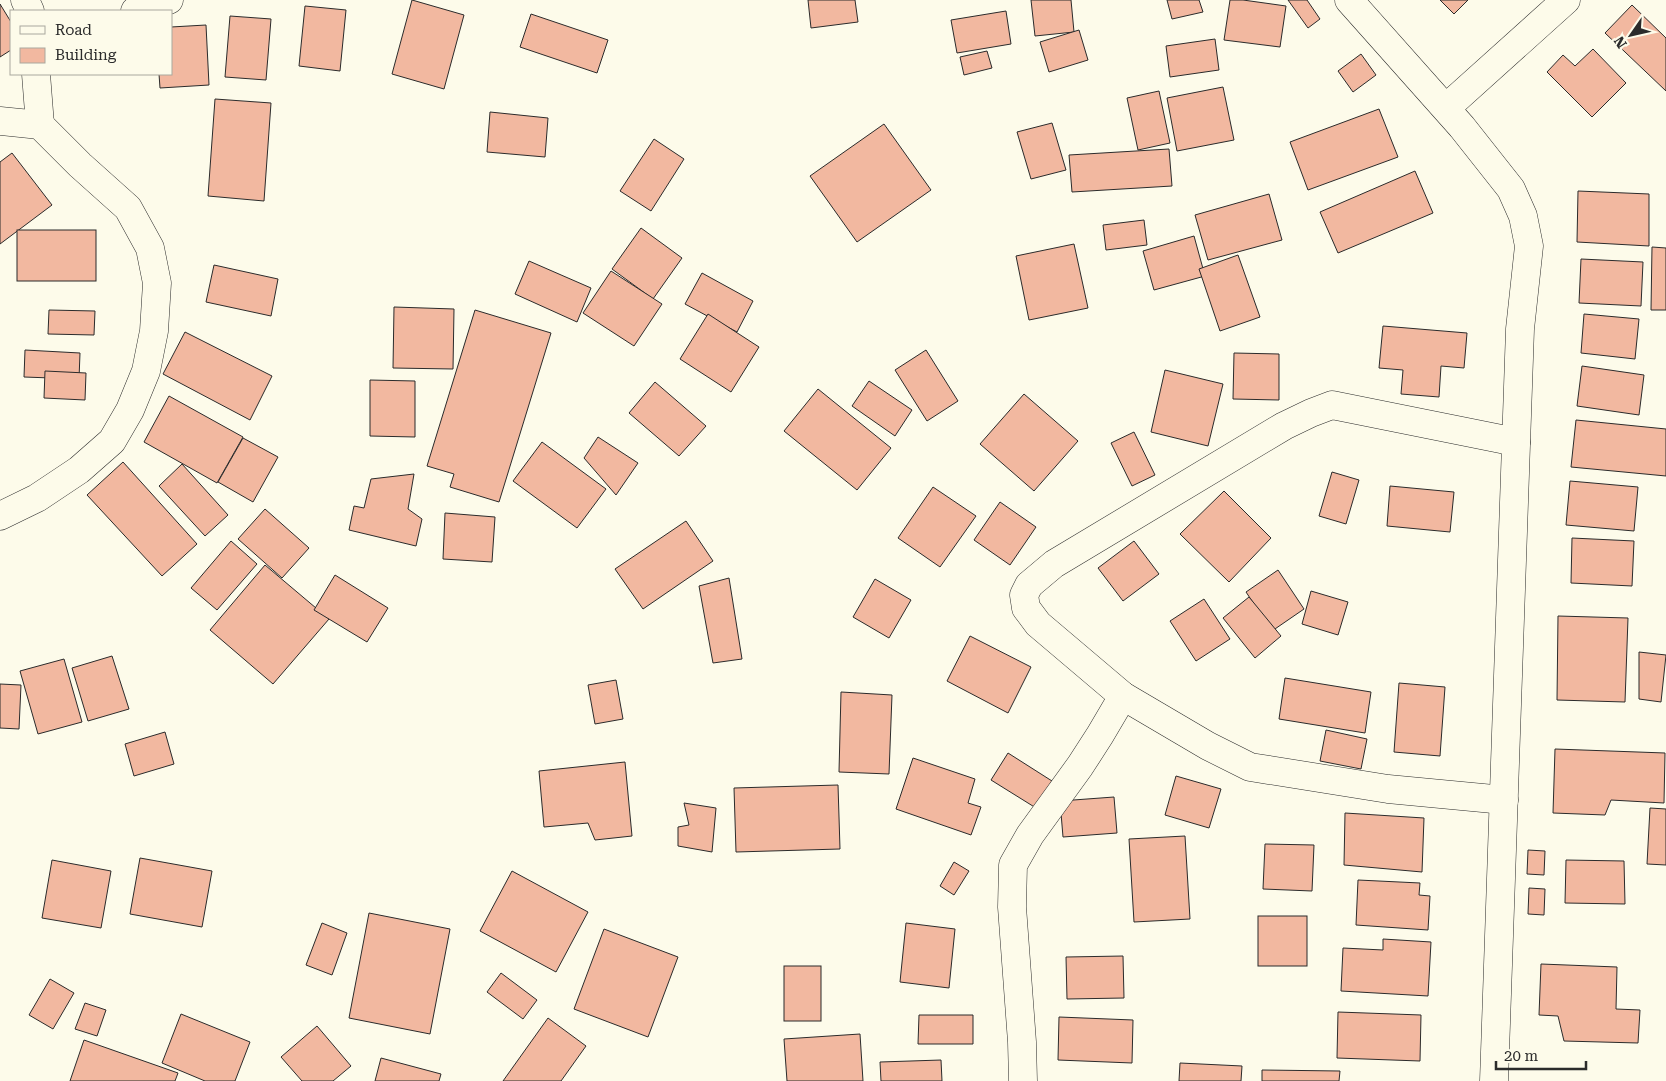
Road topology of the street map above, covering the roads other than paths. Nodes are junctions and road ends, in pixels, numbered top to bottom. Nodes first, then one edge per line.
1 (169, 0) edge
2 (1349, 0) edge
3 (1566, 0) edge
4 (137, 10) edge
5 (36, 75) edge
6 (1446, 108) junction
7 (0, 121) edge
8 (40, 125) junction
9 (1516, 442) junction
10 (0, 516) edge
11 (1123, 696) junction
12 (1504, 800) junction
13 (1023, 1081) edge
14 (1494, 1081) edge

1 - 4 street
2 - 6 street
3 - 6 street
5 - 8 street
6 - 9 street
7 - 8 street
8 - 10 street
9 - 11 street
9 - 12 street
11 - 12 street
11 - 13 street
12 - 14 street

